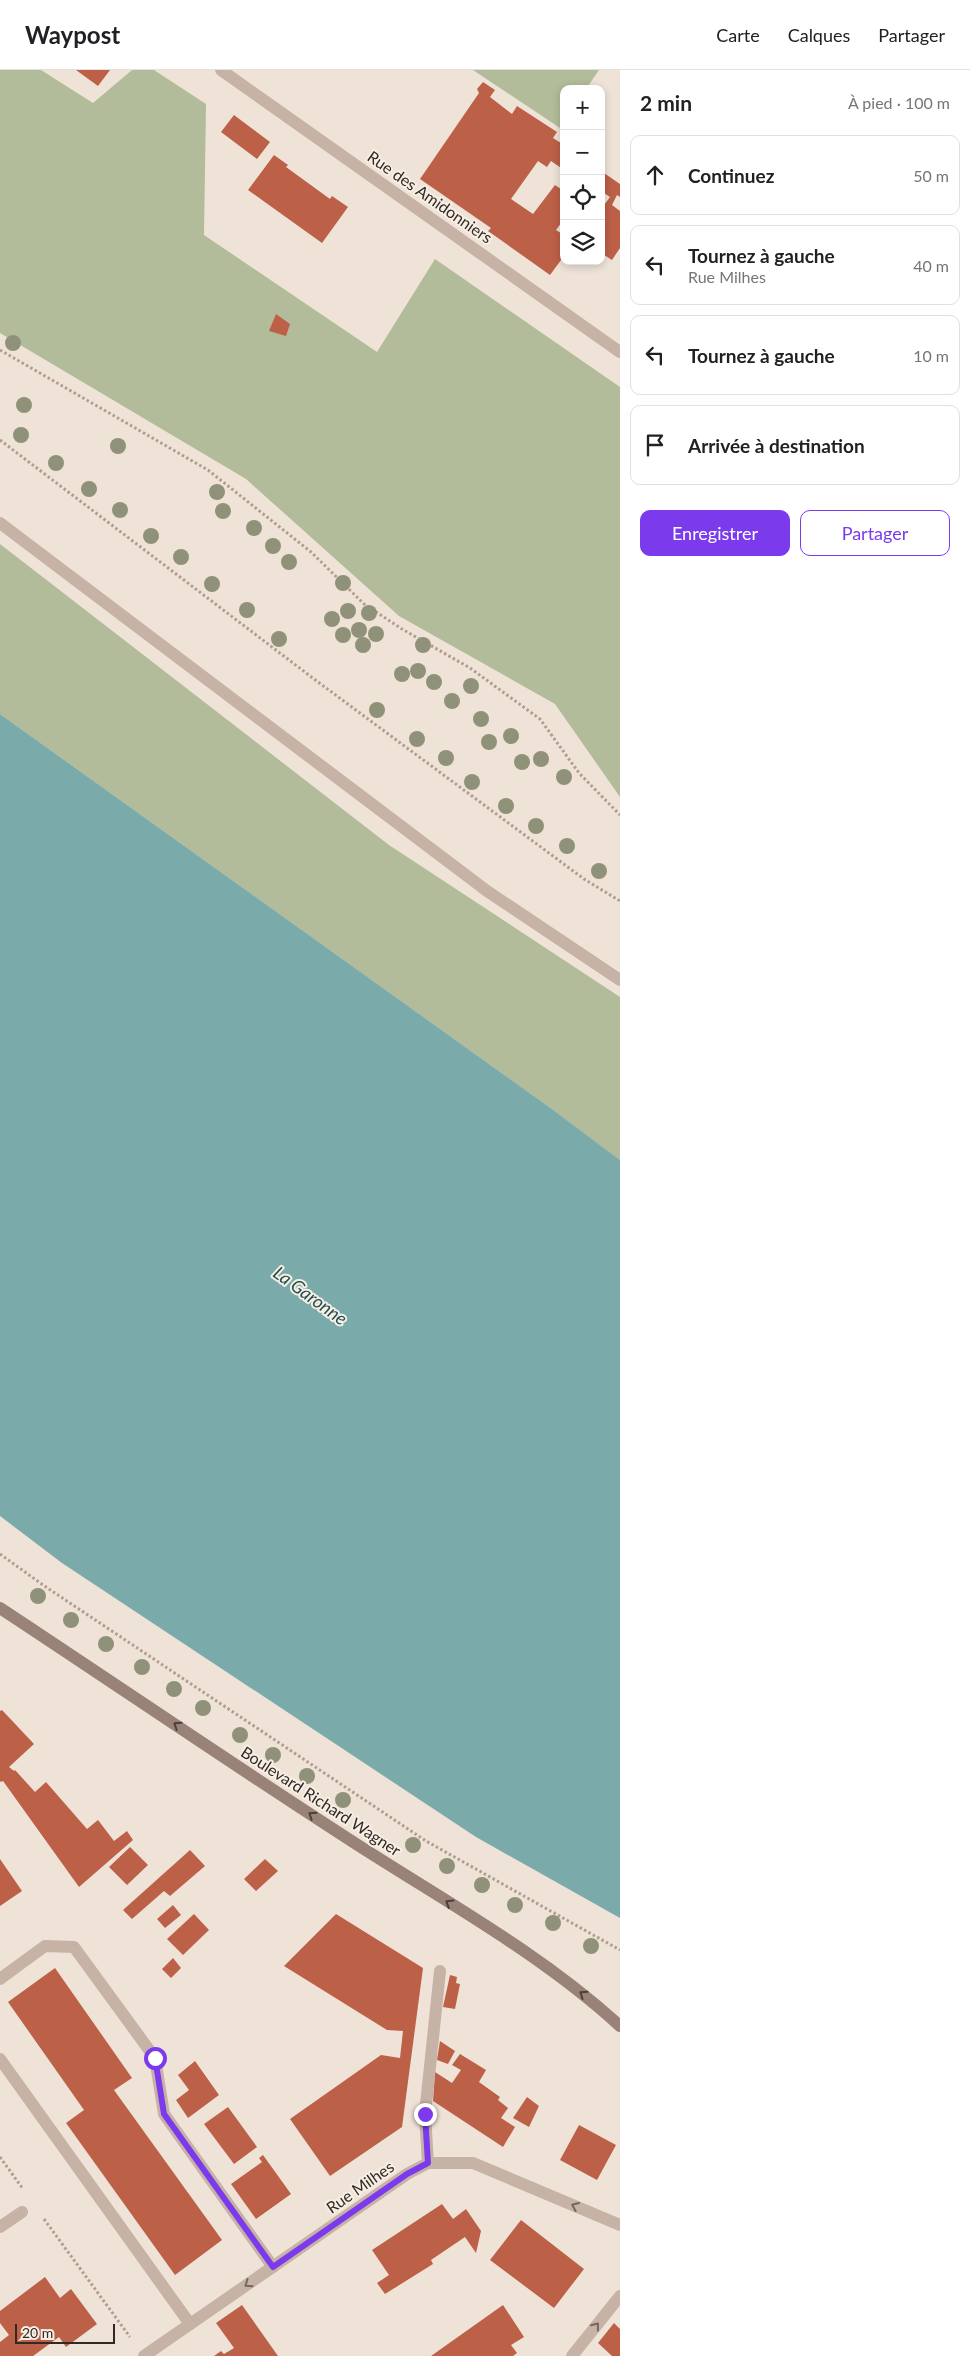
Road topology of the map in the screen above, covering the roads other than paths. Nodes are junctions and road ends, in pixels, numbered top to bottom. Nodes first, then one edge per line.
1 (221, 70) edge
2 (620, 352) edge
3 (0, 523) edge
4 (620, 980) edge
5 (0, 1608) edge
6 (440, 1971) dead end
7 (0, 1979) edge
8 (620, 2026) edge
9 (0, 2059) edge
10 (428, 2163) junction
11 (22, 2212) dead end
12 (620, 2225) edge
13 (0, 2227) edge
14 (273, 2267) junction
15 (620, 2296) edge
16 (190, 2324) junction
17 (144, 2356) edge
18 (572, 2356) edge

1 - 2 street, Rue des Amidonniers
3 - 4 street
8 -> 5 street, Boulevard Richard Wagner
6 - 10 street
7 - 14 street
9 - 16 street
12 -> 10 street, Rue Milhes
10 - 14 street, Rue Milhes
11 - 13 street
14 -> 16 street, Rue Milhes
18 -> 15 street
16 - 17 street, Rue Milhes

